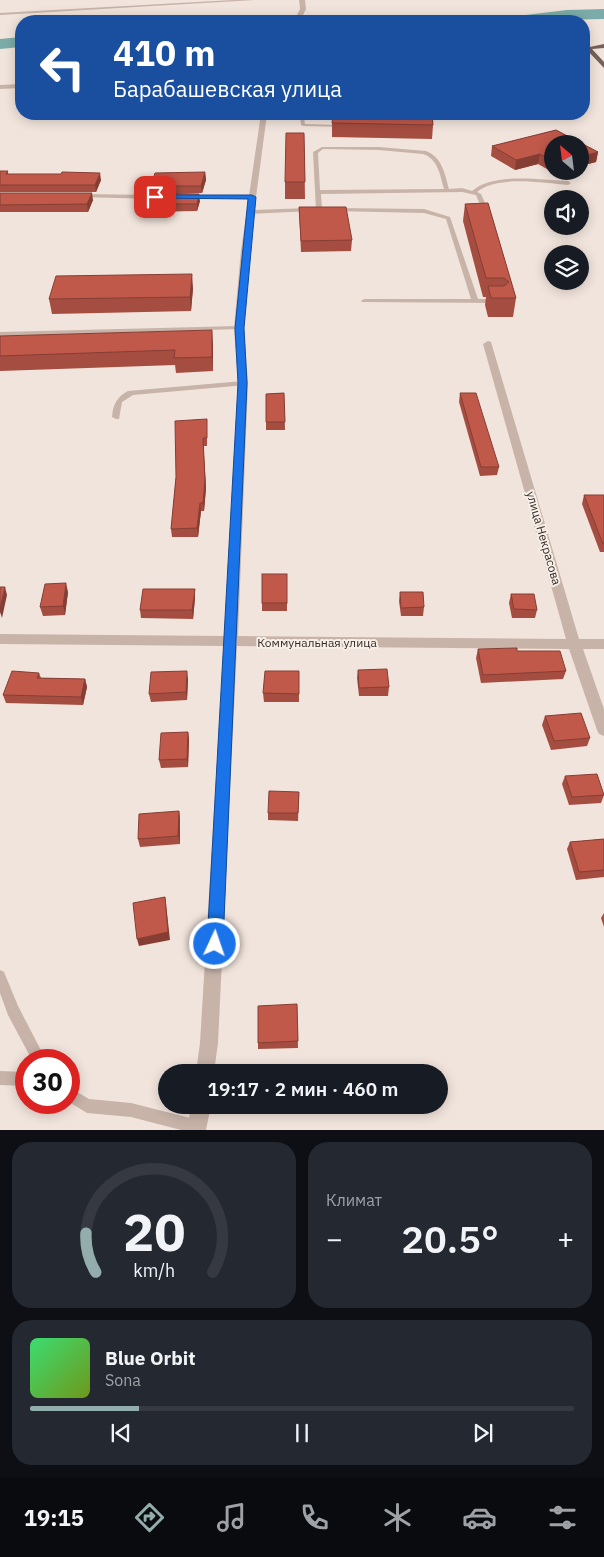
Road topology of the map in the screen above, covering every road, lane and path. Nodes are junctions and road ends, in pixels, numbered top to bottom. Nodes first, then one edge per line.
1 (253, 0) edge
2 (302, 0) edge
3 (0, 14) edge
4 (300, 15) edge
5 (604, 46) edge
6 (590, 48) edge
7 (590, 52) edge
8 (604, 66) edge
9 (15, 86) edge
10 (0, 87) edge
11 (263, 120) edge
12 (302, 120) edge
13 (352, 126) edge
14 (568, 183) dead end
15 (447, 190) junction
16 (317, 192) junction
17 (474, 192) junction
18 (78, 196) edge
19 (165, 197) edge
20 (184, 197) edge
21 (252, 197) junction
22 (319, 210) junction
23 (251, 212) junction
24 (486, 212) edge
25 (364, 301) dead end
26 (475, 301) junction
27 (501, 302) edge
28 (239, 328) junction
29 (0, 334) edge
30 (488, 344) dead end
31 (242, 383) junction
32 (116, 417) dead end
33 (0, 639) edge
34 (230, 642) junction
35 (574, 643) junction
36 (604, 644) edge
37 (604, 730) edge
38 (0, 976) edge
39 (34, 1049) edge
40 (206, 1064) edge
41 (0, 1078) edge
42 (15, 1079) edge
43 (80, 1101) edge
44 (200, 1114) edge
45 (198, 1128) edge

1 - 3 lane
2 - 4 street
5 - 6 main road
7 - 8 main road
9 - 10 street
11 - 21 street
12 - 13 lane
14 - 17 lane
15 - 16 lane
15 - 16 lane
15 - 17 lane
16 - 22 lane
17 - 24 lane
18 - 19 lane
20 - 21 lane
21 - 23 street
22 - 23 lane
22 - 26 lane
23 - 28 street
25 - 26 lane
26 - 27 lane
28 - 29 lane
28 - 31 street
30 - 35 street, улица Некрасова
31 - 32 lane
31 - 34 street
33 - 34 street, Коммунальная улица
34 - 35 street, Коммунальная улица
34 - 40 street
35 - 36 street, Коммунальная улица
35 - 37 street, улица Некрасова
38 - 39 lane
41 - 42 lane
43 - 45 lane
44 - 45 street

